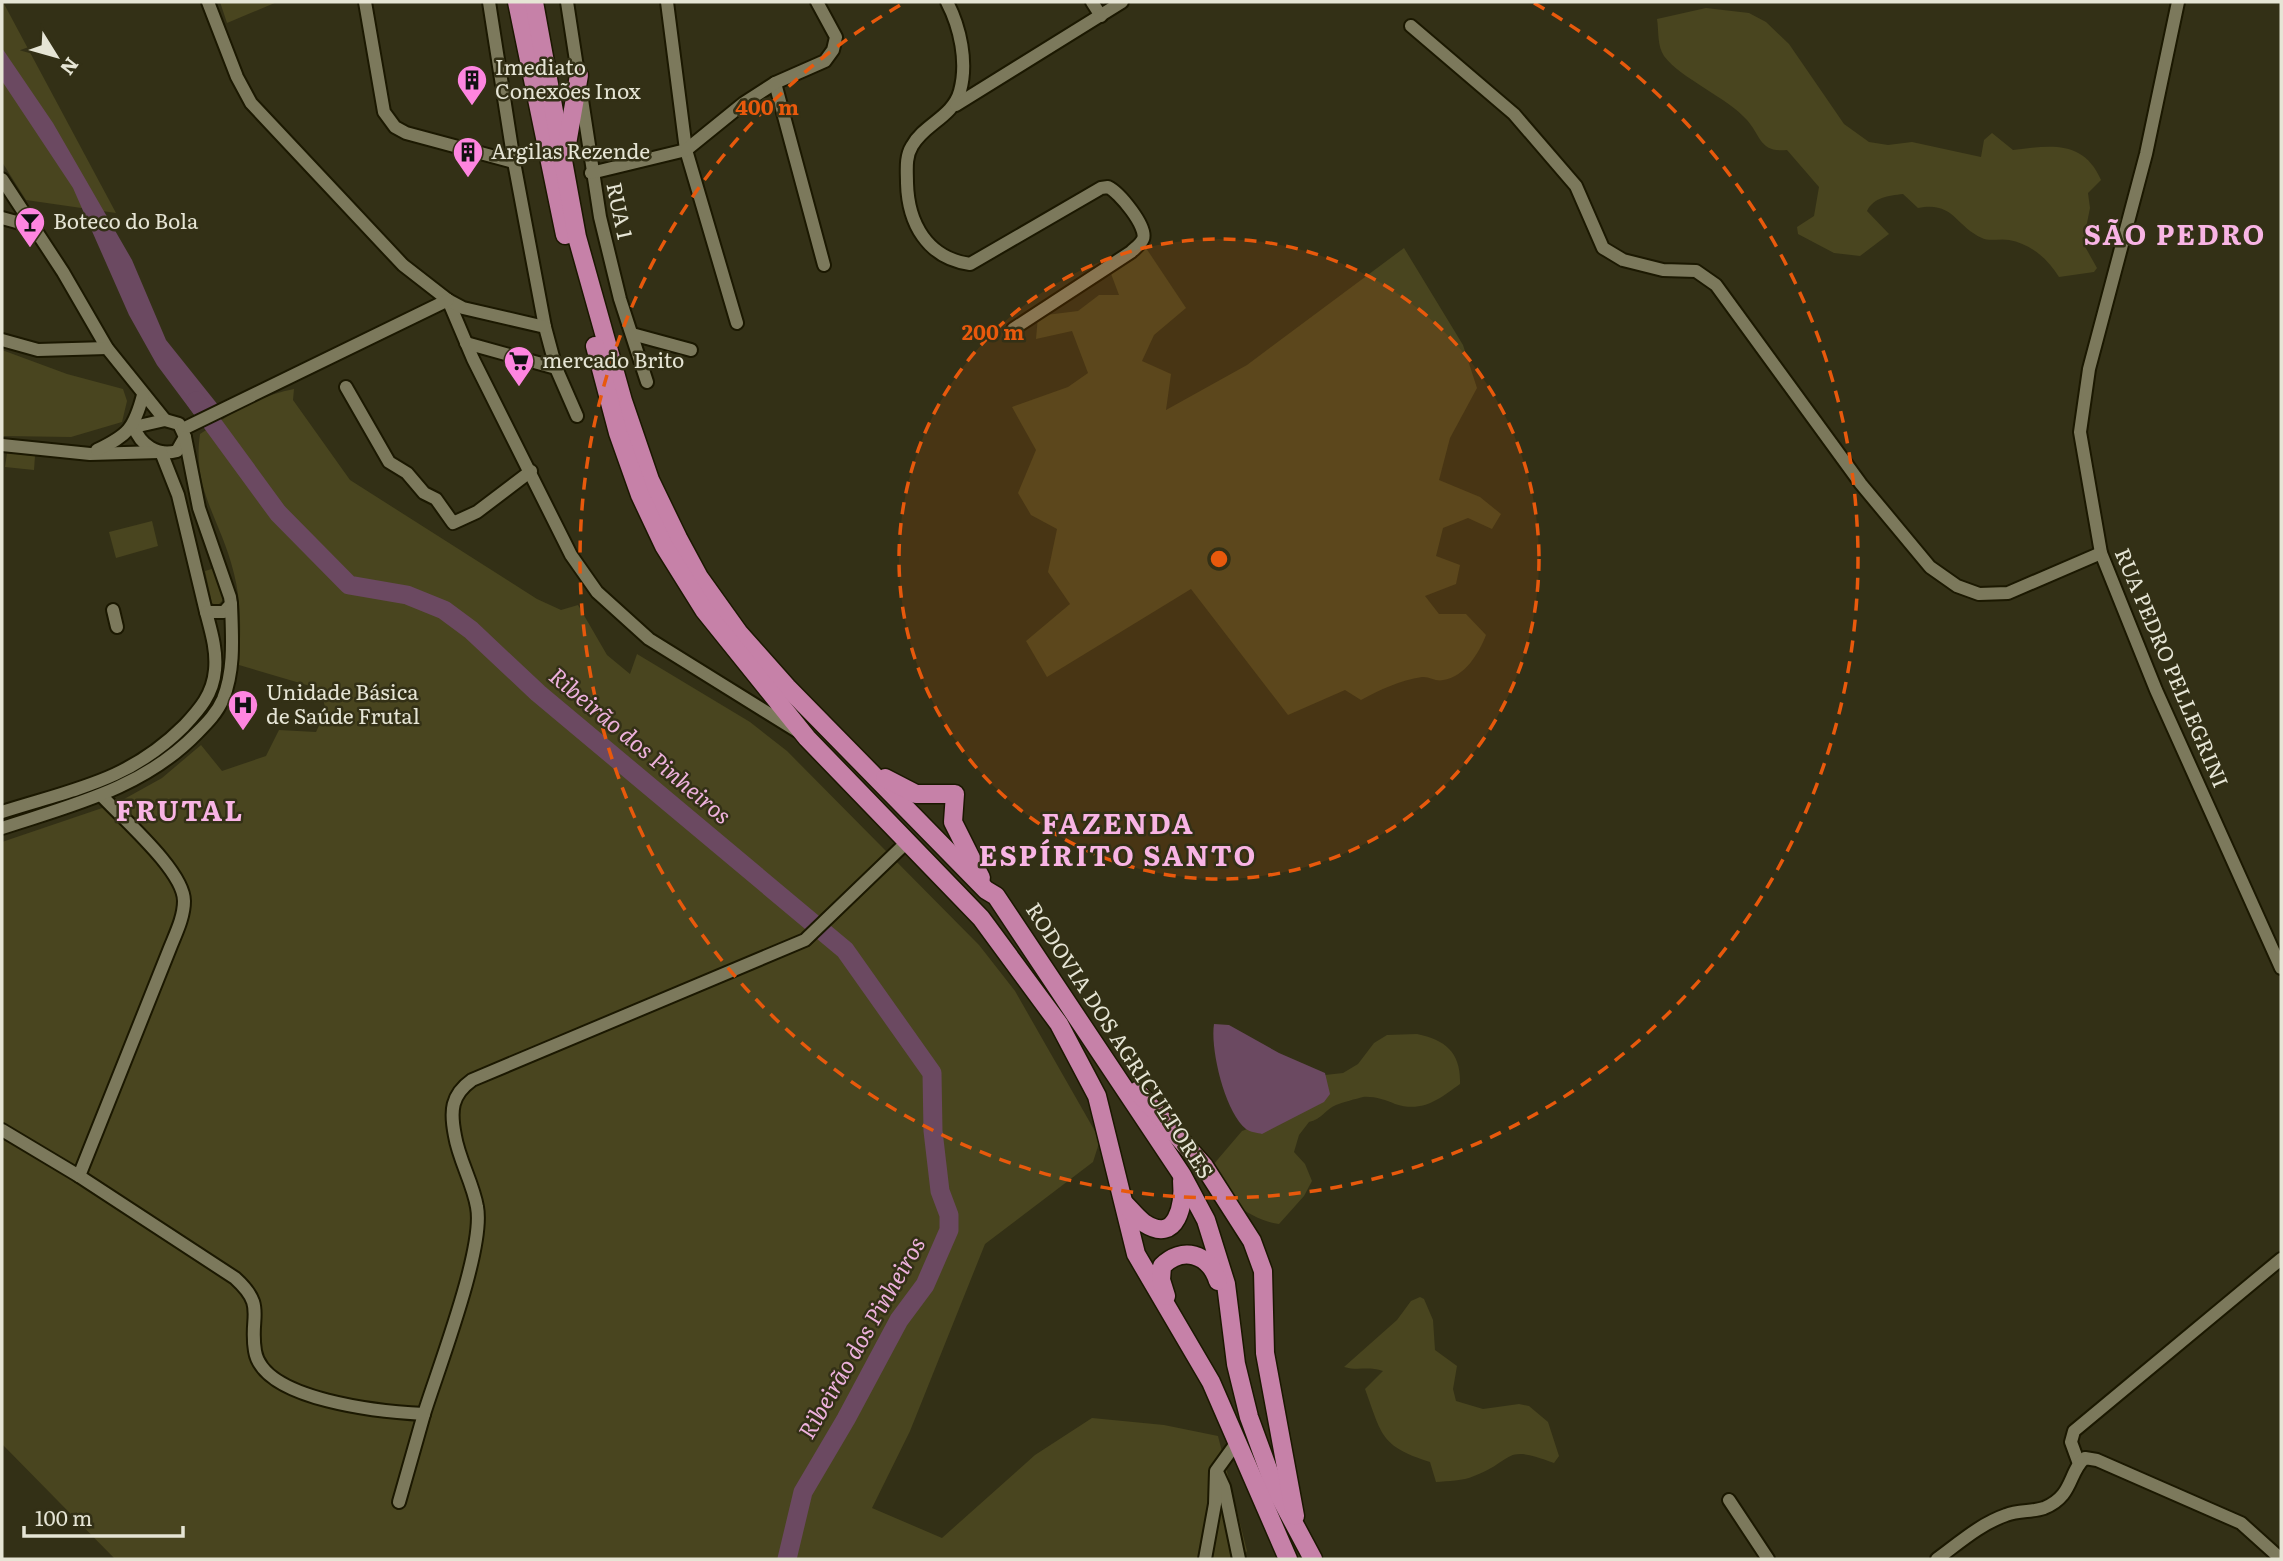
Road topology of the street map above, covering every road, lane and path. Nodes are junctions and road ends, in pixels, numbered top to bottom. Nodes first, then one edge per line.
1 (208, 2) edge
2 (365, 2) edge
3 (489, 2) edge
4 (517, 2) edge
5 (534, 2) edge
6 (567, 2) edge
7 (667, 2) edge
8 (817, 2) edge
9 (947, 2) edge
10 (1092, 2) edge
11 (1122, 2) edge
12 (2178, 2) edge
13 (1101, 16) junction
14 (1411, 26) dead end
15 (579, 75) junction
16 (775, 83) junction
17 (956, 105) junction
18 (686, 150) junction
19 (565, 161) junction
20 (514, 162) junction
21 (592, 173) junction
22 (2, 179) edge
23 (2, 218) edge
24 (31, 226) junction
25 (824, 265) dead end
26 (448, 300) junction
27 (737, 324) dead end
28 (545, 327) junction
29 (1013, 329) dead end
30 (632, 334) junction
31 (2, 340) edge
32 (466, 343) junction
33 (107, 348) junction
34 (691, 350) dead end
35 (496, 351) junction
36 (479, 368) junction
37 (555, 368) junction
38 (647, 382) dead end
39 (346, 387) dead end
40 (143, 395) junction
41 (577, 416) dead end
42 (165, 420) junction
43 (134, 426) junction
44 (184, 433) junction
45 (2, 445) edge
46 (160, 452) junction
47 (90, 454) junction
48 (531, 471) junction
49 (2101, 553) junction
50 (220, 565) junction
51 (195, 571) junction
52 (231, 604) junction
53 (113, 610) dead end
54 (206, 612) junction
55 (117, 627) dead end
56 (807, 738) junction
57 (871, 771) junction
58 (101, 795) junction
59 (2, 812) edge
60 (2, 828) edge
61 (909, 839) junction
62 (986, 890) junction
63 (2281, 968) edge
64 (1086, 1032) junction
65 (2, 1129) edge
66 (1182, 1175) junction
67 (79, 1176) junction
68 (1125, 1204) junction
69 (2281, 1259) edge
70 (1175, 1324) junction
71 (1233, 1327) junction
72 (424, 1414) junction
73 (1237, 1442) junction
74 (2079, 1464) junction
75 (1216, 1471) junction
76 (1729, 1500) dead end
77 (399, 1502) dead end
78 (1304, 1539) junction
79 (1205, 1559) edge
80 (1239, 1559) edge
81 (1288, 1559) edge
82 (1313, 1559) edge
83 (1768, 1559) edge
84 (1937, 1559) edge
85 (2281, 1559) edge

1 - 26 street
2 - 20 street
3 - 20 street
4 - 56 main road, RODOVIA DOS AGRICULTORES
5 - 19 main road, RODOVIA DOS AGRICULTORES
6 - 15 street, RUA 1
7 - 18 street
8 - 16 street
9 - 17 street
10 - 13 street
11 - 13 street
12 - 49 street, RUA PEDRO PELLEGRINI
13 - 17 street
14 - 49 street
15 - 19 main road
15 - 21 street, RUA 1
16 - 18 street
16 - 25 street
17 - 29 street
18 - 21 street
18 - 27 street
19 - 57 main road, RODOVIA DOS AGRICULTORES
20 - 28 street
21 - 30 street, RUA 1
22 - 24 street
23 - 24 street
24 - 33 street
26 - 28 street
26 - 32 street
26 - 44 street
28 - 37 street
30 - 34 street
30 - 38 street, RUA 1
31 - 33 street
32 - 35 street
32 - 36 street
33 - 40 street
35 - 36 street
35 - 37 street
36 - 48 street
37 - 41 street
39 - 48 street
40 - 42 street
40 - 43 street
42 - 43 street
42 - 44 street
43 - 46 street
43 - 47 street
44 - 46 street
44 - 50 street
45 - 47 street
46 - 47 street
46 - 51 street
48 - 56 street
49 - 63 street, RUA PEDRO PELLEGRINI
50 - 51 street
50 - 52 street
51 - 54 street
52 - 54 street
52 - 58 street
53 - 55 street
54 - 59 street
56 - 61 main road, RODOVIA DOS AGRICULTORES
57 - 62 main road, RODOVIA DOS AGRICULTORES
57 - 62 main road
58 - 60 street
58 - 67 street
61 - 68 main road, RODOVIA DOS AGRICULTORES
61 - 72 street
62 - 64 main road, RODOVIA DOS AGRICULTORES
64 - 66 main road, RODOVIA DOS AGRICULTORES
64 - 78 main road
65 - 67 street
66 - 68 main road
66 - 71 main road, RODOVIA DOS AGRICULTORES
67 - 72 street
68 - 70 main road, RODOVIA DOS AGRICULTORES
69 - 74 street
70 - 71 main road
70 - 73 main road, RODOVIA DOS AGRICULTORES
71 - 78 main road, RODOVIA DOS AGRICULTORES
72 - 77 street
73 - 75 street
73 - 81 main road, RODOVIA DOS AGRICULTORES
74 - 84 street
74 - 85 street
75 - 79 street
75 - 80 street
76 - 83 street
78 - 82 main road, RODOVIA DOS AGRICULTORES

